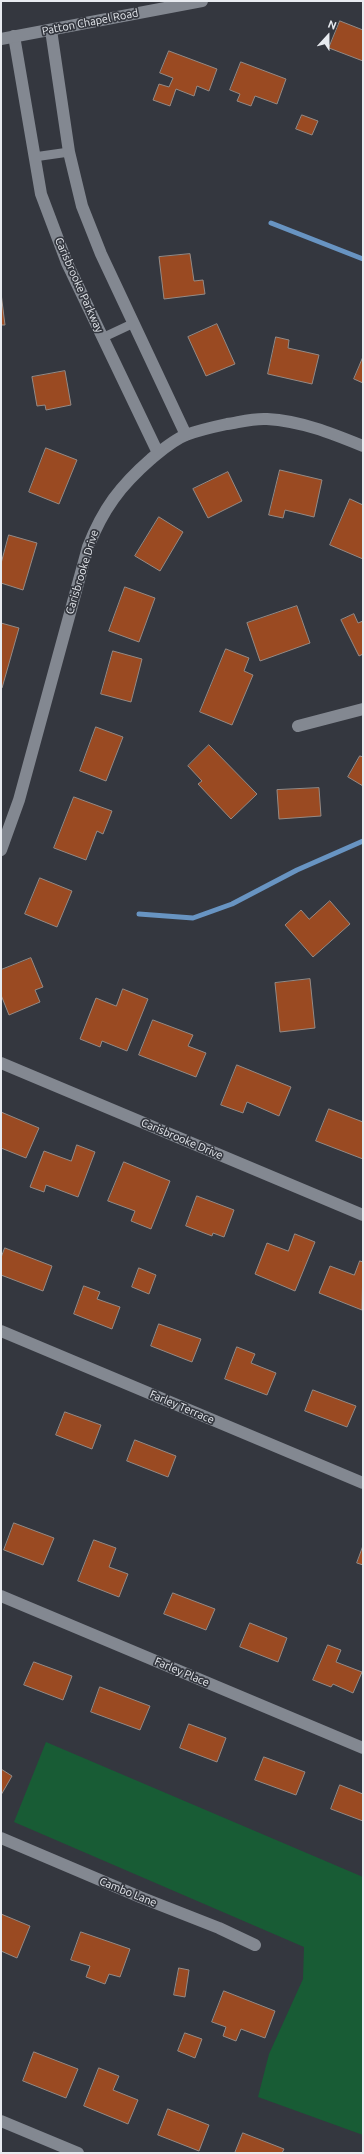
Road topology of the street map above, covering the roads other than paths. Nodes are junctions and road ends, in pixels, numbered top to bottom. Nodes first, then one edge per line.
1 (202, 1) edge
2 (51, 30) junction
3 (14, 36) junction
4 (1, 39) edge
5 (69, 152) junction
6 (34, 157) junction
7 (134, 324) junction
8 (102, 338) junction
9 (186, 435) junction
10 (363, 446) edge
11 (158, 453) junction
12 (363, 708) edge
13 (298, 726) dead end
14 (1, 850) edge
15 (1, 1063) edge
16 (363, 1215) edge
17 (1, 1331) edge
18 (363, 1484) edge
19 (1, 1596) edge
20 (363, 1748) edge
21 (1, 1838) edge
22 (254, 1945) dead end
23 (1, 2121) edge
24 (78, 2153) edge

1 - 2 street, Patton Chapel Road
2 - 3 street, Patton Chapel Road
2 - 5 street
3 - 4 street, Patton Chapel Road
3 - 6 street, Carisbrooke Parkway
5 - 6 lane
5 - 7 street
6 - 8 street, Carisbrooke Parkway
7 - 8 lane
7 - 9 street
8 - 11 street, Carisbrooke Parkway
9 - 10 street, Carisbrooke Drive
9 - 11 street, Carisbrooke Drive
11 - 14 street, Carisbrooke Drive
12 - 13 street
15 - 16 street, Carisbrooke Drive
17 - 18 street, Farley Terrace
19 - 20 street, Farley Place
21 - 22 street, Cambo Lane
23 - 24 street

